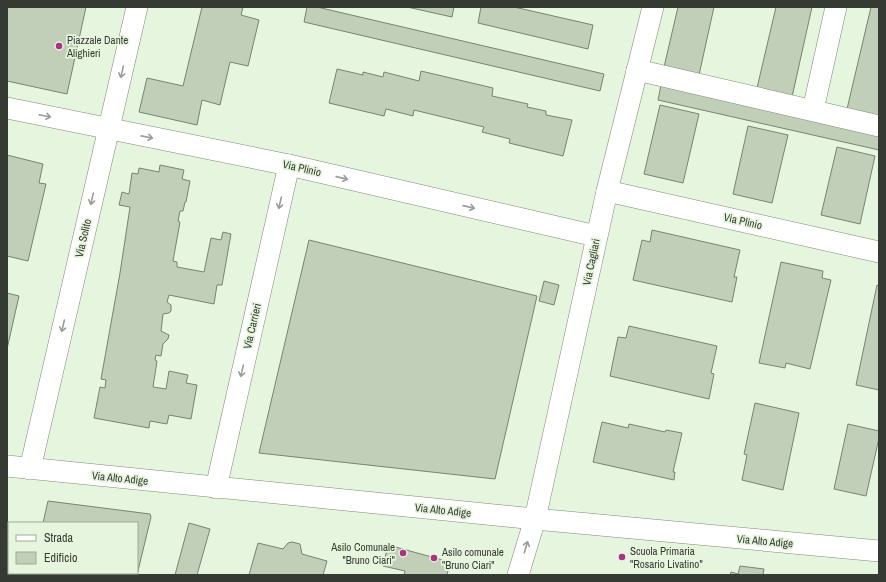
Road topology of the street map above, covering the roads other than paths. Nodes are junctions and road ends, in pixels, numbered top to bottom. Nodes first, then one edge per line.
1 (137, 7) edge
2 (653, 7) edge
3 (836, 7) edge
4 (637, 70) junction
5 (7, 108) edge
6 (813, 110) junction
7 (879, 126) edge
8 (108, 129) junction
9 (289, 165) junction
10 (606, 191) junction
11 (596, 236) junction
12 (879, 252) edge
13 (7, 466) edge
14 (30, 469) junction
15 (216, 488) junction
16 (535, 519) junction
17 (879, 551) edge
18 (518, 575) edge

1 -> 8 street, Via Solìto
2 - 4 street, Via Cagliari
3 - 6 street
4 - 6 street
4 - 10 street, Via Cagliari
5 -> 8 street, Via Plinio
6 - 7 street
8 -> 9 street, Via Plinio
8 -> 14 street, Via Solìto
9 -> 11 street, Via Plinio
9 -> 15 street, Via Carrieri
10 - 11 street, Via Cagliari
10 - 12 street, Via Plinio
11 - 16 street, Via Cagliari
13 - 14 street, Via Alto Adige
14 - 15 street, Via Alto Adige
15 - 16 street, Via Alto Adige
16 - 17 street, Via Alto Adige
18 -> 16 street, Via Cagliari

